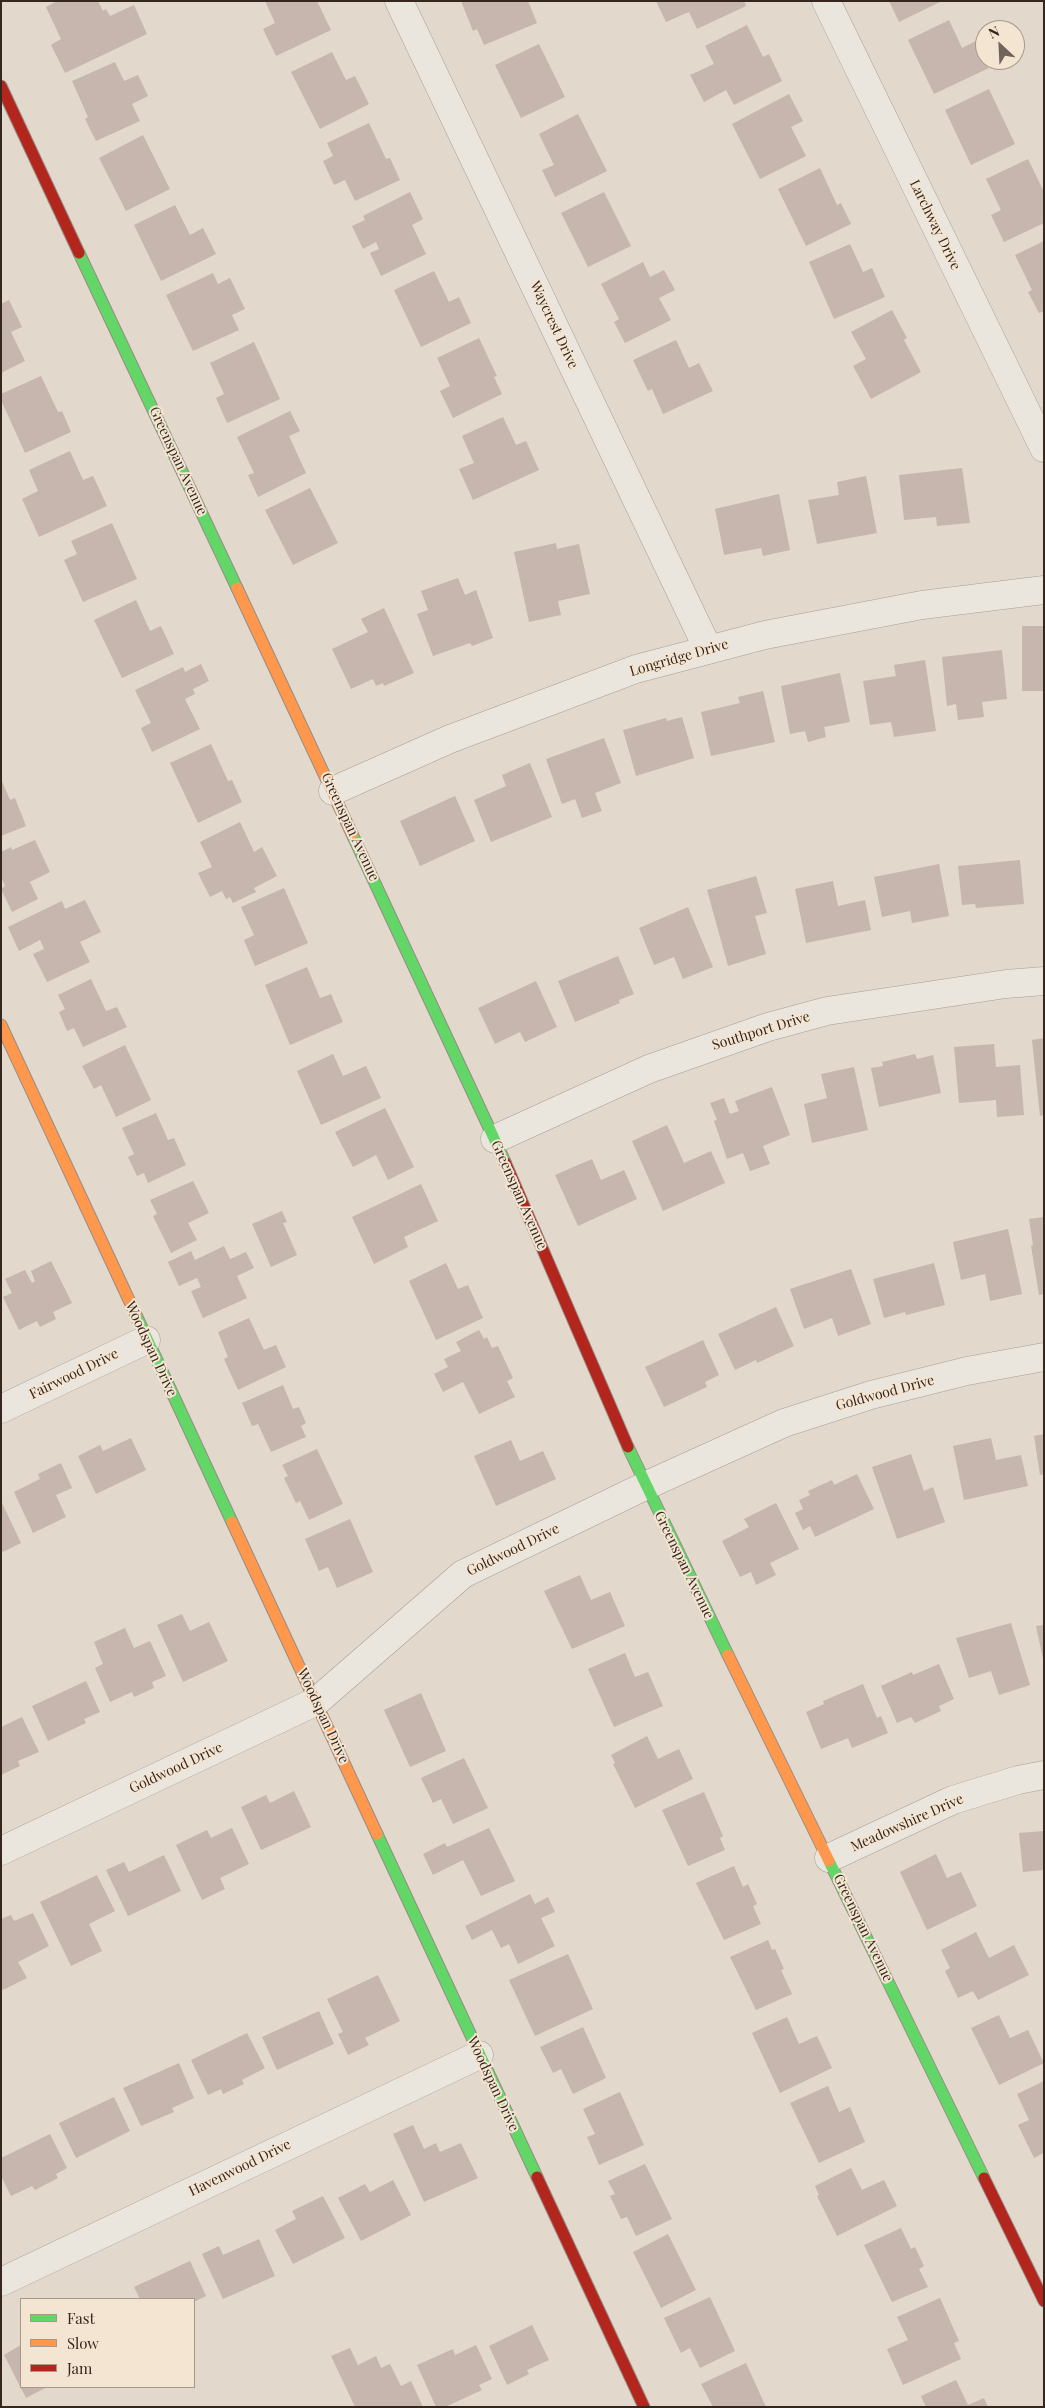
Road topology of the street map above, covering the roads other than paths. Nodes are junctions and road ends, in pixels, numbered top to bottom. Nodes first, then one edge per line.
1 (399, 1) edge
2 (826, 1) edge
3 (1, 86) edge
4 (1044, 448) edge
5 (1044, 590) edge
6 (708, 649) junction
7 (333, 791) junction
8 (1044, 982) edge
9 (1, 1025) edge
10 (495, 1140) junction
11 (146, 1340) junction
12 (1044, 1357) edge
13 (1, 1409) edge
14 (645, 1486) junction
15 (317, 1701) junction
16 (1044, 1776) edge
17 (1, 1851) edge
18 (829, 1858) junction
19 (479, 2055) junction
20 (1, 2282) edge
21 (1044, 2301) edge
22 (644, 2407) edge

1 - 6 street, Waycrest Drive
2 - 4 street, Larchway Drive
3 - 7 street, Greenspan Avenue
5 - 6 street, Longridge Drive
6 - 7 street, Longridge Drive
7 - 10 street, Greenspan Avenue
8 - 10 street, Southport Drive
9 - 11 street, Woodspan Drive
10 - 14 street, Greenspan Avenue
11 - 13 street, Fairwood Drive
11 - 15 street, Woodspan Drive
12 - 14 street, Goldwood Drive
14 - 15 street, Goldwood Drive
14 - 18 street, Greenspan Avenue
15 - 17 street, Goldwood Drive
15 - 19 street, Woodspan Drive
16 - 18 street, Meadowshire Drive
18 - 21 street, Greenspan Avenue
19 - 20 street, Havenwood Drive
19 - 22 street, Woodspan Drive

